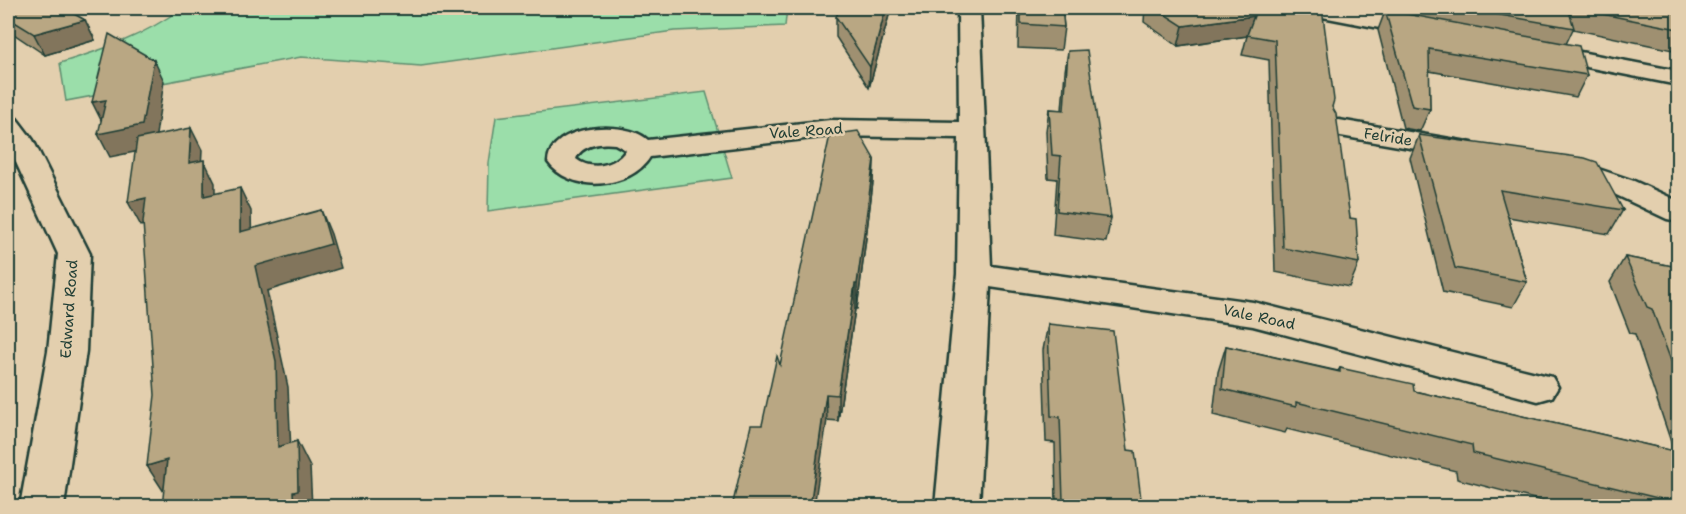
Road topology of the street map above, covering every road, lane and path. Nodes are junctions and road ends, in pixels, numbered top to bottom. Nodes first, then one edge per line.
1 (969, 8) edge
2 (1307, 8) edge
3 (1445, 33) edge
4 (1515, 47) edge
5 (1678, 78) edge
6 (8, 125) edge
7 (1339, 128) edge
8 (973, 130) junction
9 (640, 150) dead end
10 (1486, 153) edge
11 (1542, 162) edge
12 (1678, 212) edge
13 (974, 274) junction
14 (1538, 387) dead end
15 (42, 507) edge
16 (957, 507) edge

1 - 8 street
2 - 3 street
4 - 5 street
6 - 15 street, Edward Road
7 - 10 street, Felride
8 - 9 street, Vale Road
8 - 13 street
11 - 12 street
13 - 14 street, Vale Road
13 - 16 street

